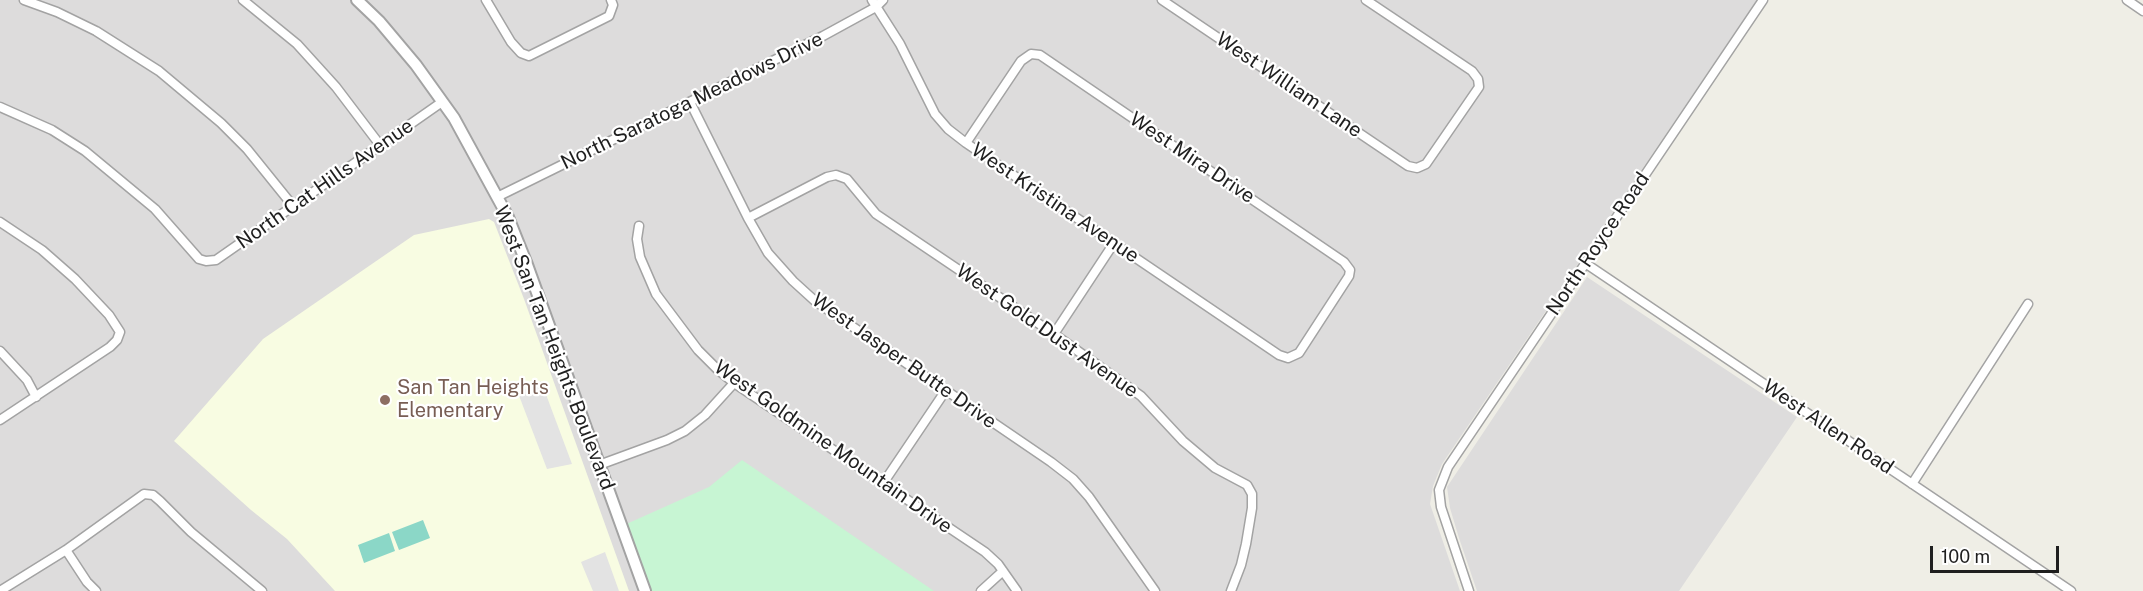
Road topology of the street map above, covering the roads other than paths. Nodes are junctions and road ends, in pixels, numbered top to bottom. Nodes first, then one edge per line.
1 (24, 0) edge
2 (243, 0) edge
3 (357, 0) edge
4 (486, 0) edge
5 (883, 0) edge
6 (1162, 0) edge
7 (1366, 0) edge
8 (1764, 0) edge
9 (2127, 0) edge
10 (612, 3) edge
11 (874, 3) edge
12 (2143, 11) edge
13 (442, 102) junction
14 (690, 102) junction
15 (0, 107) edge
16 (966, 143) junction
17 (380, 145) junction
18 (497, 196) junction
19 (293, 206) junction
20 (748, 218) junction
21 (0, 222) edge
22 (639, 226) dead end
23 (1114, 243) junction
24 (1585, 263) junction
25 (2028, 304) dead end
26 (1054, 334) junction
27 (0, 351) edge
28 (1288, 357) joint
29 (734, 383) junction
30 (946, 390) junction
31 (36, 397) junction
32 (0, 420) edge
33 (599, 465) junction
34 (884, 482) junction
35 (1912, 484) junction
36 (66, 550) junction
37 (1003, 571) junction
38 (0, 591) edge
39 (96, 591) edge
40 (262, 591) edge
41 (645, 591) edge
42 (981, 591) edge
43 (1017, 591) edge
44 (1155, 591) edge
45 (1231, 591) edge
46 (1469, 591) edge
47 (2071, 591) edge

1 - 19 street
2 - 17 street
3 - 13 street, West San Tan Heights Boulevard
4 - 10 street
5 - 11 street, North Saratoga Meadows Drive
6 - 7 street, West William Lane
8 - 24 street, North Royce Road
9 - 12 street
11 - 14 street, North Saratoga Meadows Drive
11 - 16 street, West Kristina Avenue
13 - 17 street, North Cat Hills Avenue
13 - 18 street, West San Tan Heights Boulevard
14 - 18 street, North Saratoga Meadows Drive
14 - 20 street, West Jasper Butte Drive
15 - 19 street, North Cat Hills Avenue
16 - 23 street, West Kristina Avenue
16 - 28 street, West Mira Drive
17 - 19 street, North Cat Hills Avenue
18 - 33 street, West San Tan Heights Boulevard
20 - 26 street, West Gold Dust Avenue
20 - 30 street, West Jasper Butte Drive
21 - 31 street
22 - 29 street, West Goldmine Mountain Drive
23 - 26 street
23 - 28 street, West Kristina Avenue
24 - 35 street, West Allen Road
24 - 46 street, North Royce Road
25 - 35 street
26 - 45 street, West Gold Dust Avenue
27 - 31 street
29 - 33 street
29 - 34 street, West Goldmine Mountain Drive
30 - 34 street
30 - 44 street, West Jasper Butte Drive
31 - 32 street
33 - 41 street, West San Tan Heights Boulevard
34 - 37 street, West Goldmine Mountain Drive
35 - 47 street, West Allen Road
36 - 38 street
36 - 39 street
36 - 40 street
37 - 42 street
37 - 43 street, West Goldmine Mountain Drive

